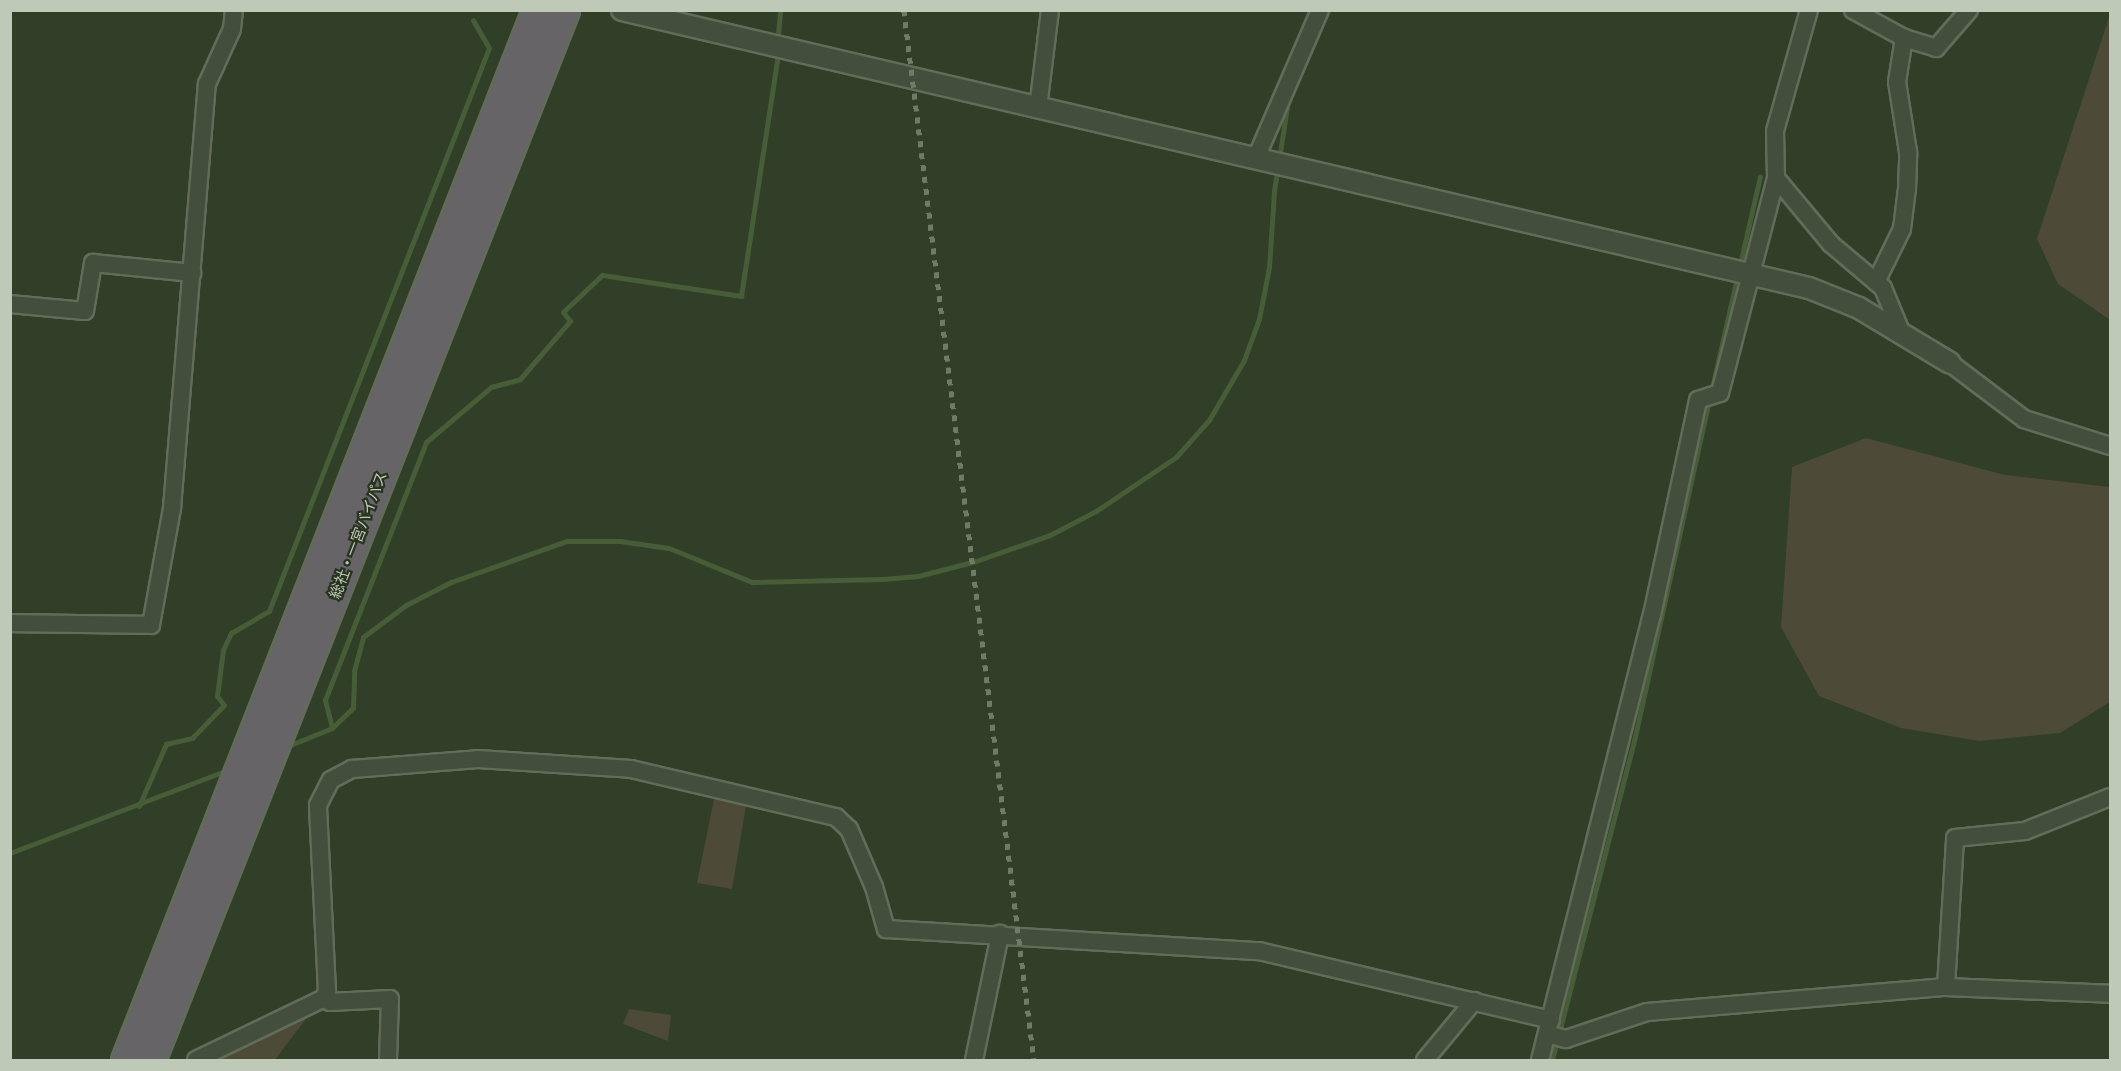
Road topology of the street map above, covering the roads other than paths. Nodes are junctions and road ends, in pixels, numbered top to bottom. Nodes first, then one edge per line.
1 (234, 10) edge
2 (536, 10) edge
3 (566, 10) edge
4 (1050, 10) edge
5 (1320, 10) edge
6 (1809, 10) edge
7 (1853, 10) edge
8 (1969, 10) edge
9 (623, 11) edge
10 (1904, 38) junction
11 (1038, 108) junction
12 (1260, 159) junction
13 (1776, 178) junction
14 (1745, 271) junction
15 (194, 273) junction
16 (1875, 282) junction
17 (10, 304) edge
18 (1902, 334) junction
19 (1950, 363) joint
20 (2110, 446) edge
21 (10, 623) edge
22 (2110, 797) edge
23 (1000, 934) junction
24 (1946, 987) junction
25 (2110, 994) edge
26 (324, 998) junction
27 (1474, 1001) junction
28 (1554, 1032) junction
29 (125, 1060) edge
30 (151, 1060) edge
31 (196, 1060) edge
32 (388, 1060) edge
33 (975, 1060) edge
34 (1425, 1060) edge
35 (1540, 1060) edge

1 - 15 street
2 - 29 highway, 総社・一宮バイパス
3 - 30 highway, 総社・一宮バイパス
4 - 11 street
5 - 12 street
6 - 13 street
7 - 10 street
8 - 10 street
9 - 11 street
10 - 16 street
11 - 12 street
12 - 14 street
13 - 14 street
13 - 16 street
14 - 18 street
14 - 28 street
15 - 17 street
15 - 21 street
16 - 18 street
18 - 19 street
19 - 20 street
22 - 24 street
23 - 26 street
23 - 27 street
23 - 33 street
24 - 25 street
24 - 28 street
26 - 31 street
26 - 32 street
27 - 28 street
27 - 34 street
28 - 35 street

